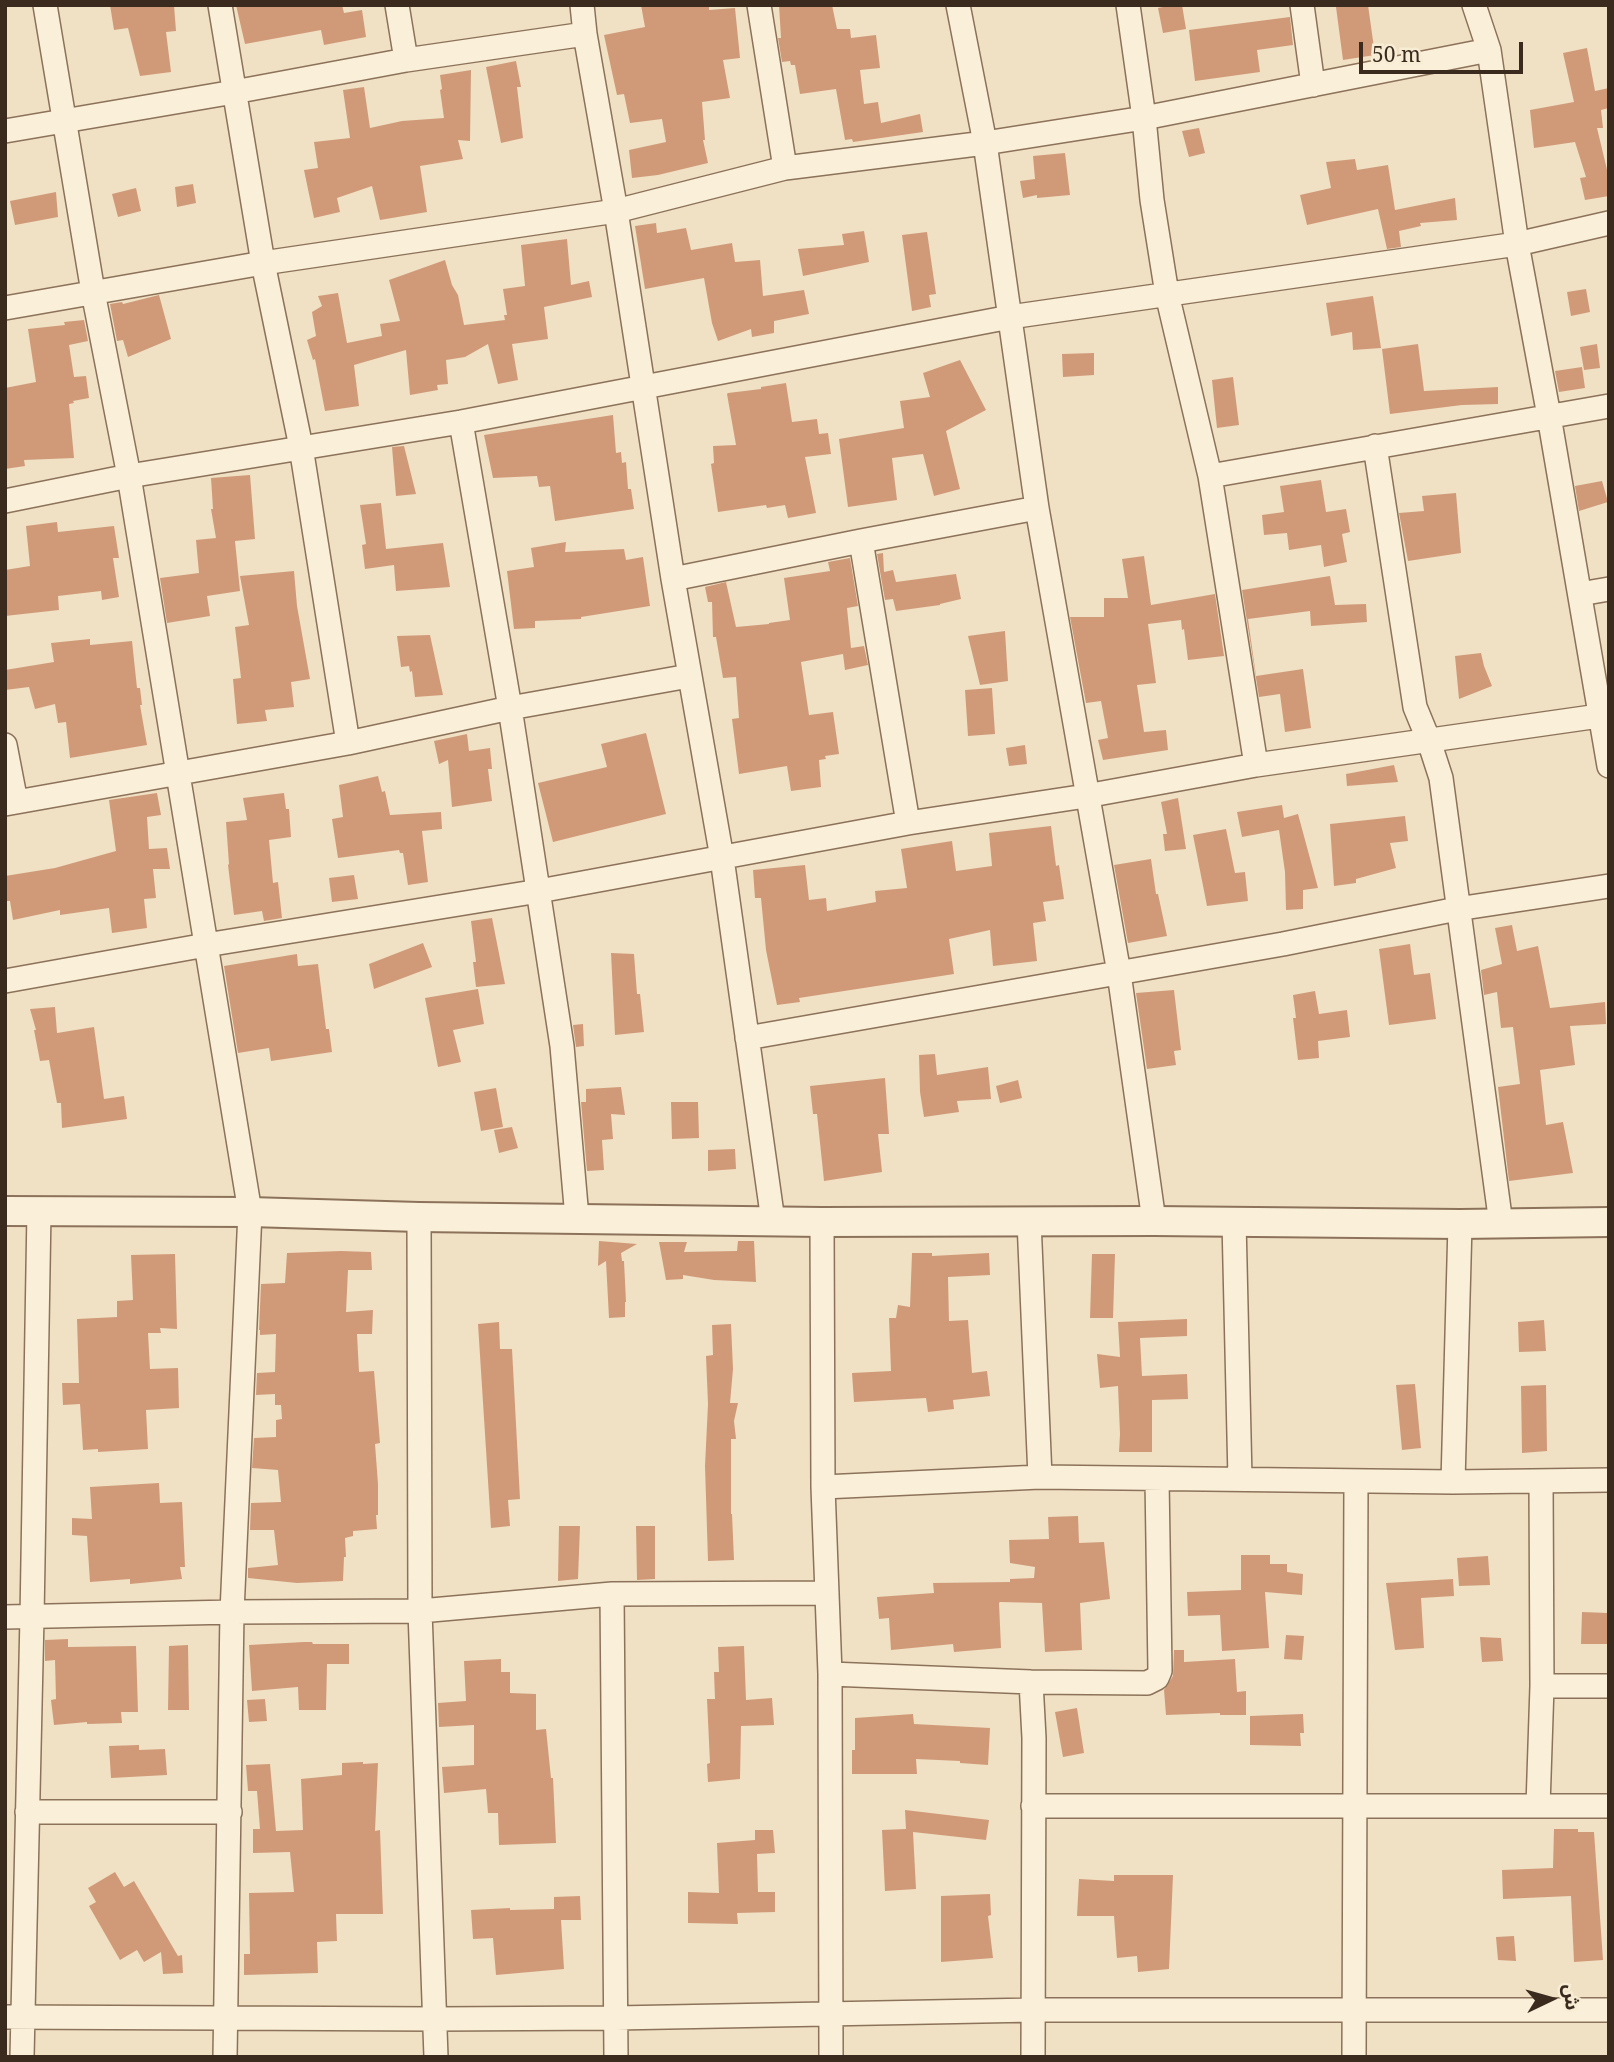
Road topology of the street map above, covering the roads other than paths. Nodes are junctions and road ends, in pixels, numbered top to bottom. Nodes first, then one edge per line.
1 (45, 5) edge
2 (220, 5) edge
3 (397, 5) edge
4 (582, 5) edge
5 (759, 5) edge
6 (958, 5) edge
7 (1128, 5) edge
8 (1302, 5) edge
9 (1474, 5) edge
10 (585, 34) junction
11 (1489, 50) junction
12 (406, 60) junction
13 (1313, 85) junction
14 (234, 92) junction
15 (1144, 118) junction
16 (63, 121) junction
17 (5, 131) edge
18 (985, 143) junction
19 (785, 168) junction
20 (616, 211) junction
21 (1609, 223) edge
22 (1517, 244) junction
23 (263, 264) junction
24 (93, 292) junction
25 (1167, 294) junction
26 (5, 308) edge
27 (1010, 317) junction
28 (643, 388) junction
29 (1609, 406) edge
30 (1549, 416) junction
31 (461, 422) junction
32 (1375, 446) junction
33 (301, 447) junction
34 (129, 476) junction
35 (1210, 476) junction
36 (5, 500) edge
37 (1037, 508) junction
38 (861, 541) junction
39 (673, 579) junction
40 (1609, 589) edge
41 (1580, 594) junction
42 (689, 676) junction
43 (510, 708) junction
44 (1599, 716) junction
45 (1429, 741) junction
46 (348, 743) junction
47 (5, 745) edge
48 (1256, 765) junction
49 (1609, 766) edge
50 (177, 774) junction
51 (1086, 796) junction
52 (10, 803) edge
53 (908, 823) junction
54 (722, 858) junction
55 (1609, 886) edge
56 (539, 891) junction
57 (1457, 909) junction
58 (206, 945) junction
59 (1119, 973) junction
60 (5, 981) edge
61 (747, 1038) junction
62 (5, 1211) edge
63 (39, 1211) junction
64 (250, 1212) junction
65 (419, 1217) junction
66 (577, 1218) junction
67 (773, 1221) junction
68 (1029, 1221) junction
69 (1154, 1221) junction
70 (822, 1222) junction
71 (1234, 1222) junction
72 (1609, 1222) edge
73 (1460, 1224) junction
74 (1501, 1224) junction
75 (1040, 1477) junction
76 (1157, 1479) junction
77 (1240, 1479) junction
78 (1356, 1480) junction
79 (1609, 1480) edge
80 (1541, 1481) junction
81 (1453, 1482) junction
82 (823, 1487) junction
83 (827, 1593) junction
84 (612, 1594) junction
85 (420, 1611) junction
86 (232, 1612) junction
87 (5, 1617) edge
88 (32, 1617) junction
89 (830, 1674) junction
90 (1031, 1682) junction
91 (1542, 1686) junction
92 (1609, 1686) edge
93 (1609, 1805) edge
94 (1032, 1806) junction
95 (1355, 1806) junction
96 (1538, 1806) junction
97 (27, 1812) junction
98 (230, 1812) junction
99 (1034, 2010) junction
100 (1354, 2010) junction
101 (1609, 2010) edge
102 (831, 2014) junction
103 (14, 2017) edge
104 (225, 2018) junction
105 (616, 2018) junction
106 (436, 2019) junction
107 (22, 2057) edge
108 (225, 2057) edge
109 (436, 2057) edge
110 (616, 2057) edge
111 (831, 2057) edge
112 (1033, 2057) edge
113 (1354, 2057) edge

1 - 16 street
2 - 14 street
3 - 12 street
4 - 10 street
5 - 19 street
6 - 18 street
7 - 15 street
8 - 13 street
9 - 11 street
10 - 12 street
10 - 20 street
11 - 13 street
11 - 22 street
12 - 14 street
13 - 15 street
14 - 16 street
14 - 23 street
15 - 18 street
15 - 25 street
16 - 17 street
16 - 24 street
18 - 19 street
18 - 27 street
19 - 20 street
20 - 23 street
20 - 28 street
21 - 22 street
22 - 25 street
22 - 30 street
23 - 24 street
23 - 33 street
24 - 26 street
24 - 34 street
25 - 27 street
25 - 35 street
27 - 28 street
27 - 37 street
28 - 31 street
28 - 39 street
29 - 30 street
30 - 32 street
30 - 41 street
31 - 33 street
31 - 43 street
32 - 35 street
32 - 45 street
33 - 34 street
33 - 46 street
34 - 36 street
34 - 50 street
35 - 48 street
37 - 38 street
37 - 51 street
38 - 39 street
38 - 53 street
39 - 42 street
40 - 41 street
41 - 44 street
42 - 43 street
42 - 54 street
43 - 46 street
43 - 56 street
44 - 45 street
44 - 49 street
45 - 48 street
45 - 57 street
46 - 50 street
47 - 52 street
48 - 51 street
50 - 52 street
50 - 58 street
51 - 53 street
51 - 59 street
53 - 54 street
54 - 56 street
54 - 61 street
55 - 57 street
56 - 58 street
56 - 66 street
57 - 59 street
57 - 74 street
58 - 60 street
58 - 64 street
59 - 61 street
59 - 69 street
61 - 67 street
62 - 63 street
63 - 64 street
63 - 88 street
64 - 65 street
64 - 86 street
65 - 66 street
65 - 85 street
66 - 67 street
67 - 70 street
68 - 69 street
68 - 70 street
68 - 75 street
69 - 71 street
70 - 82 street
71 - 73 street
71 - 77 street
72 - 74 street
73 - 74 street
73 - 81 street
75 - 76 street
75 - 82 street
76 - 77 street
76 - 90 street
77 - 78 street
78 - 81 street
78 - 95 street
79 - 80 street
80 - 81 street
80 - 91 street
82 - 83 street
83 - 84 street
83 - 89 street
84 - 85 street
84 - 105 street
85 - 86 street
85 - 106 street
86 - 88 street
86 - 98 street
87 - 88 street
88 - 97 street
89 - 90 street
89 - 102 street
90 - 94 street
91 - 92 street
91 - 96 street
93 - 96 street
94 - 95 street
94 - 99 street
95 - 96 street
95 - 100 street
97 - 98 street
97 - 103 street
98 - 104 street
99 - 100 street
99 - 102 street
99 - 112 street
100 - 101 street
100 - 113 street
102 - 105 street
102 - 111 street
103 - 104 street
103 - 107 street
104 - 106 street
104 - 108 street
105 - 106 street
105 - 110 street
106 - 109 street

